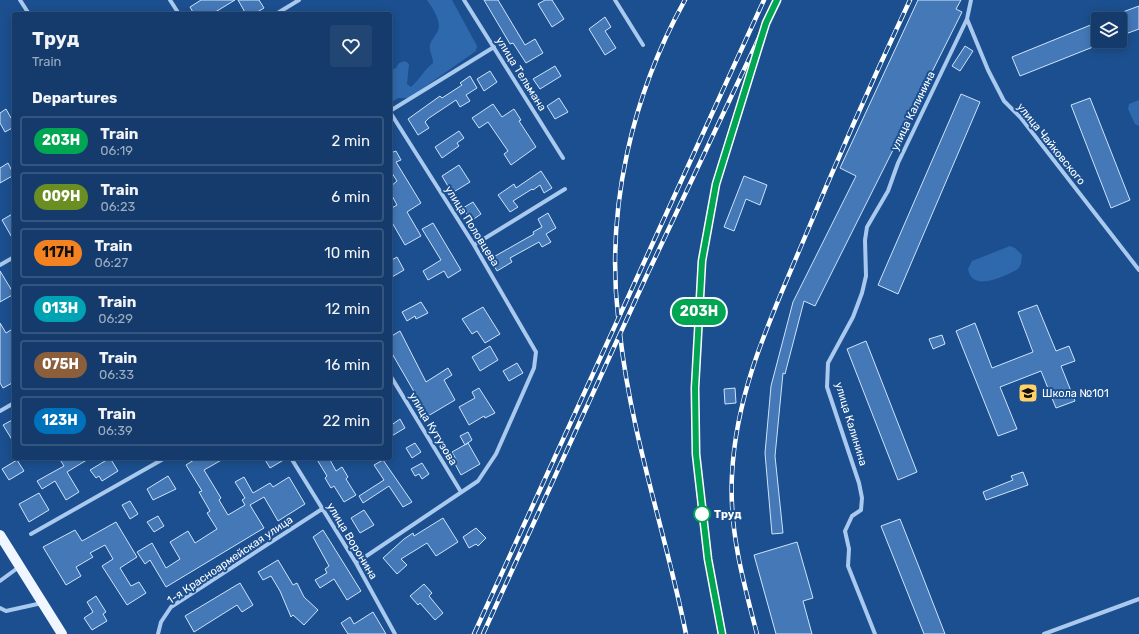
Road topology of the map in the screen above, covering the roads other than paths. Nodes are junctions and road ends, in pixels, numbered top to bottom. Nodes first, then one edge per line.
1 (20, 0) edge
2 (170, 0) edge
3 (299, 0) edge
4 (464, 0) edge
5 (615, 0) edge
6 (971, 0) edge
7 (28, 12) edge
8 (178, 12) edge
9 (279, 12) edge
10 (967, 19) junction
11 (643, 45) dead end
12 (494, 47) junction
13 (392, 110) edge
14 (392, 114) edge
15 (564, 158) dead end
16 (565, 188) dead end
17 (474, 245) junction
18 (12, 258) edge
19 (0, 266) edge
20 (1139, 270) edge
21 (392, 378) edge
22 (12, 404) edge
23 (0, 411) edge
24 (161, 460) edge
25 (292, 460) edge
26 (461, 492) junction
27 (322, 509) junction
28 (31, 534) dead end
29 (0, 535) edge
30 (356, 563) junction
31 (19, 566) junction
32 (0, 581) edge
33 (1139, 599) edge
34 (42, 603) junction
35 (0, 608) edge
36 (62, 634) edge
37 (158, 634) edge
38 (394, 634) edge
39 (875, 634) edge
40 (1044, 634) edge

1 - 7 street
2 - 8 street
3 - 9 street
4 - 12 street, улица Тельмана
5 - 11 street
6 - 10 street, улица Калинина
10 - 20 street, улица Чайковского
10 - 39 street, улица Калинина
12 - 13 street
12 - 15 street, улица Тельмана
14 - 17 street, улица Половцева
16 - 17 street
17 - 26 street, улица Половцева
18 - 19 street
21 - 26 street, улица Кутузова
22 - 23 street
24 - 28 street
25 - 27 street, улица Воронина
26 - 30 street
27 - 30 street, улица Воронина
27 - 37 street, 1-я Красноармейская улица
29 - 31 main road
30 - 38 street, улица Воронина
31 - 32 street
31 - 34 main road
33 - 40 street
34 - 35 street
34 - 36 main road

